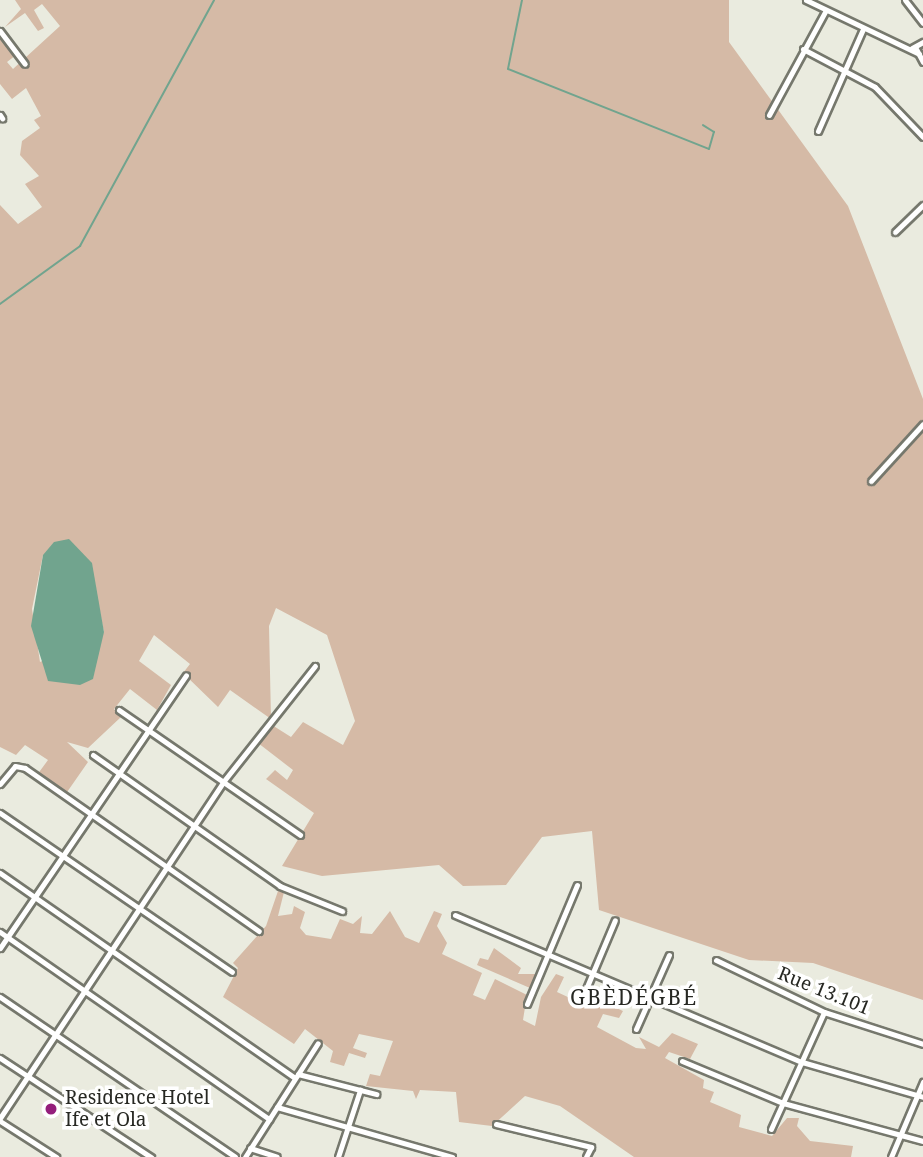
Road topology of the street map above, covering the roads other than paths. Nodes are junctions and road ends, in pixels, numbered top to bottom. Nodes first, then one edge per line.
1 (806, 0) edge
2 (905, 0) edge
3 (826, 10) junction
4 (923, 23) edge
5 (863, 29) junction
6 (0, 31) edge
7 (923, 42) edge
8 (912, 48) junction
9 (803, 49) junction
10 (923, 62) edge
11 (25, 64) dead end
12 (840, 68) junction
13 (769, 115) dead end
14 (818, 131) dead end
15 (923, 137) edge
16 (923, 205) edge
17 (895, 232) dead end
18 (923, 424) edge
19 (871, 481) dead end
20 (314, 666) dead end
21 (186, 676) dead end
22 (119, 710) dead end
23 (149, 730) junction
24 (93, 755) dead end
25 (120, 773) junction
26 (223, 782) junction
27 (0, 784) edge
28 (0, 813) edge
29 (91, 816) junction
30 (194, 826) junction
31 (300, 835) dead end
32 (65, 855) junction
33 (166, 868) junction
34 (0, 873) edge
35 (577, 885) dead end
36 (35, 897) junction
37 (140, 907) junction
38 (342, 911) dead end
39 (454, 915) dead end
40 (615, 920) dead end
41 (259, 931) dead end
42 (0, 932) edge
43 (8, 937) junction
44 (0, 948) edge
45 (111, 951) junction
46 (549, 951) junction
47 (669, 955) dead end
48 (716, 960) dead end
49 (232, 972) dead end
50 (594, 972) junction
51 (84, 992) junction
52 (651, 994) junction
53 (583, 996) dead end
54 (0, 997) edge
55 (527, 1004) dead end
56 (824, 1012) junction
57 (636, 1029) dead end
58 (56, 1034) junction
59 (318, 1042) dead end
60 (923, 1044) edge
61 (0, 1058) edge
62 (682, 1061) dead end
63 (802, 1062) junction
64 (27, 1076) junction
65 (297, 1076) junction
66 (923, 1082) edge
67 (360, 1090) junction
68 (376, 1094) dead end
69 (920, 1096) edge
70 (783, 1103) junction
71 (277, 1107) junction
72 (269, 1119) junction
73 (0, 1120) edge
74 (496, 1124) dead end
75 (771, 1129) dead end
76 (347, 1131) junction
77 (901, 1134) junction
78 (923, 1141) edge
79 (250, 1148) junction
80 (56, 1157) edge
81 (151, 1157) edge
82 (235, 1157) edge
83 (245, 1157) edge
84 (277, 1157) edge
85 (338, 1157) edge
86 (452, 1157) edge
87 (586, 1157) edge
88 (891, 1157) edge

1 - 3 street
2 - 4 street
3 - 5 street
3 - 9 street
5 - 8 street
5 - 12 street
6 - 11 street
7 - 8 street
8 - 10 street
9 - 12 street
9 - 13 street
12 - 14 street
12 - 15 street
16 - 17 street
18 - 19 street
20 - 26 street
21 - 23 street
22 - 23 street
23 - 25 street
23 - 26 street
24 - 25 street
25 - 29 street
25 - 30 street
26 - 30 street
26 - 31 street
27 - 29 street
28 - 32 street
29 - 32 street
29 - 33 street
30 - 33 street
30 - 38 street
32 - 36 street
32 - 37 street
33 - 37 street
33 - 41 street
34 - 36 street
35 - 46 street
36 - 43 street
36 - 45 street
37 - 45 street
37 - 49 street
39 - 46 street
40 - 50 street
42 - 43 street
43 - 44 street
43 - 51 street
45 - 51 street
45 - 65 street
46 - 50 street
46 - 55 street
47 - 52 street
48 - 56 street, Rue 13.101
50 - 52 street
50 - 53 street
51 - 58 street
51 - 72 street
52 - 57 street
52 - 63 street
54 - 58 street
56 - 60 street, Rue 13.101
56 - 63 street
58 - 64 street
58 - 82 street
59 - 65 street
61 - 64 street
62 - 70 street
63 - 69 street
63 - 70 street
64 - 73 street
64 - 81 street
65 - 67 street
65 - 71 street
66 - 69 street
67 - 68 street
67 - 76 street
69 - 77 street
70 - 75 street
70 - 77 street
71 - 72 street
71 - 76 street
72 - 79 street
73 - 80 street
74 - 87 street
76 - 85 street
76 - 86 street
77 - 78 street
77 - 88 street
79 - 83 street
79 - 84 street

